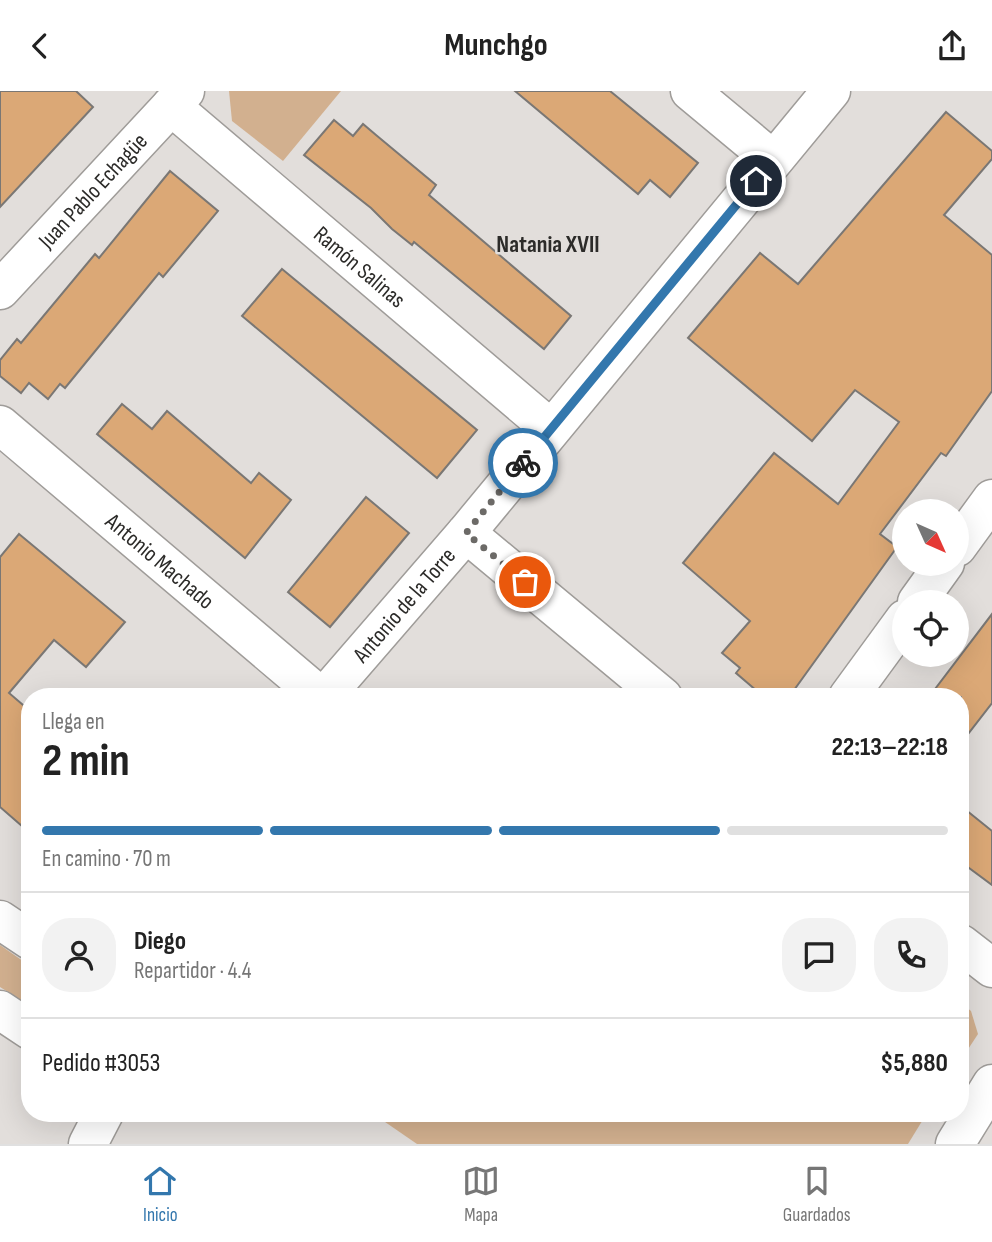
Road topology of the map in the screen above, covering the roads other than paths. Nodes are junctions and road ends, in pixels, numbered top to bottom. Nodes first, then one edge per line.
1 (690, 91) edge
2 (831, 91) edge
3 (178, 98) edge
4 (773, 160) junction
5 (0, 290) edge
6 (0, 425) edge
7 (551, 429) junction
8 (992, 499) edge
9 (970, 529) edge
10 (466, 533) junction
11 (892, 637) edge
12 (312, 688) edge
13 (331, 688) edge
14 (652, 688) edge
15 (855, 688) edge
16 (0, 920) edge
17 (21, 934) edge
18 (969, 950) edge
19 (992, 968) edge
20 (0, 1010) edge
21 (21, 1024) edge
22 (992, 1084) edge
23 (969, 1121) edge
24 (99, 1122) edge
25 (969, 1122) edge
26 (88, 1144) edge
27 (955, 1144) edge

1 - 4 street
2 - 4 street, Antonio de la Torre
3 - 5 street, Juan Pablo Echagüe
3 - 7 street, Ramón Salinas
4 - 7 street, Antonio de la Torre
6 - 12 street, Antonio Machado
7 - 10 street, Antonio de la Torre
8 - 9 street
10 - 13 street, Antonio de la Torre
10 - 14 street
11 - 15 street
16 - 17 street
18 - 19 street
20 - 21 street
22 - 23 street
24 - 26 street
25 - 27 street

